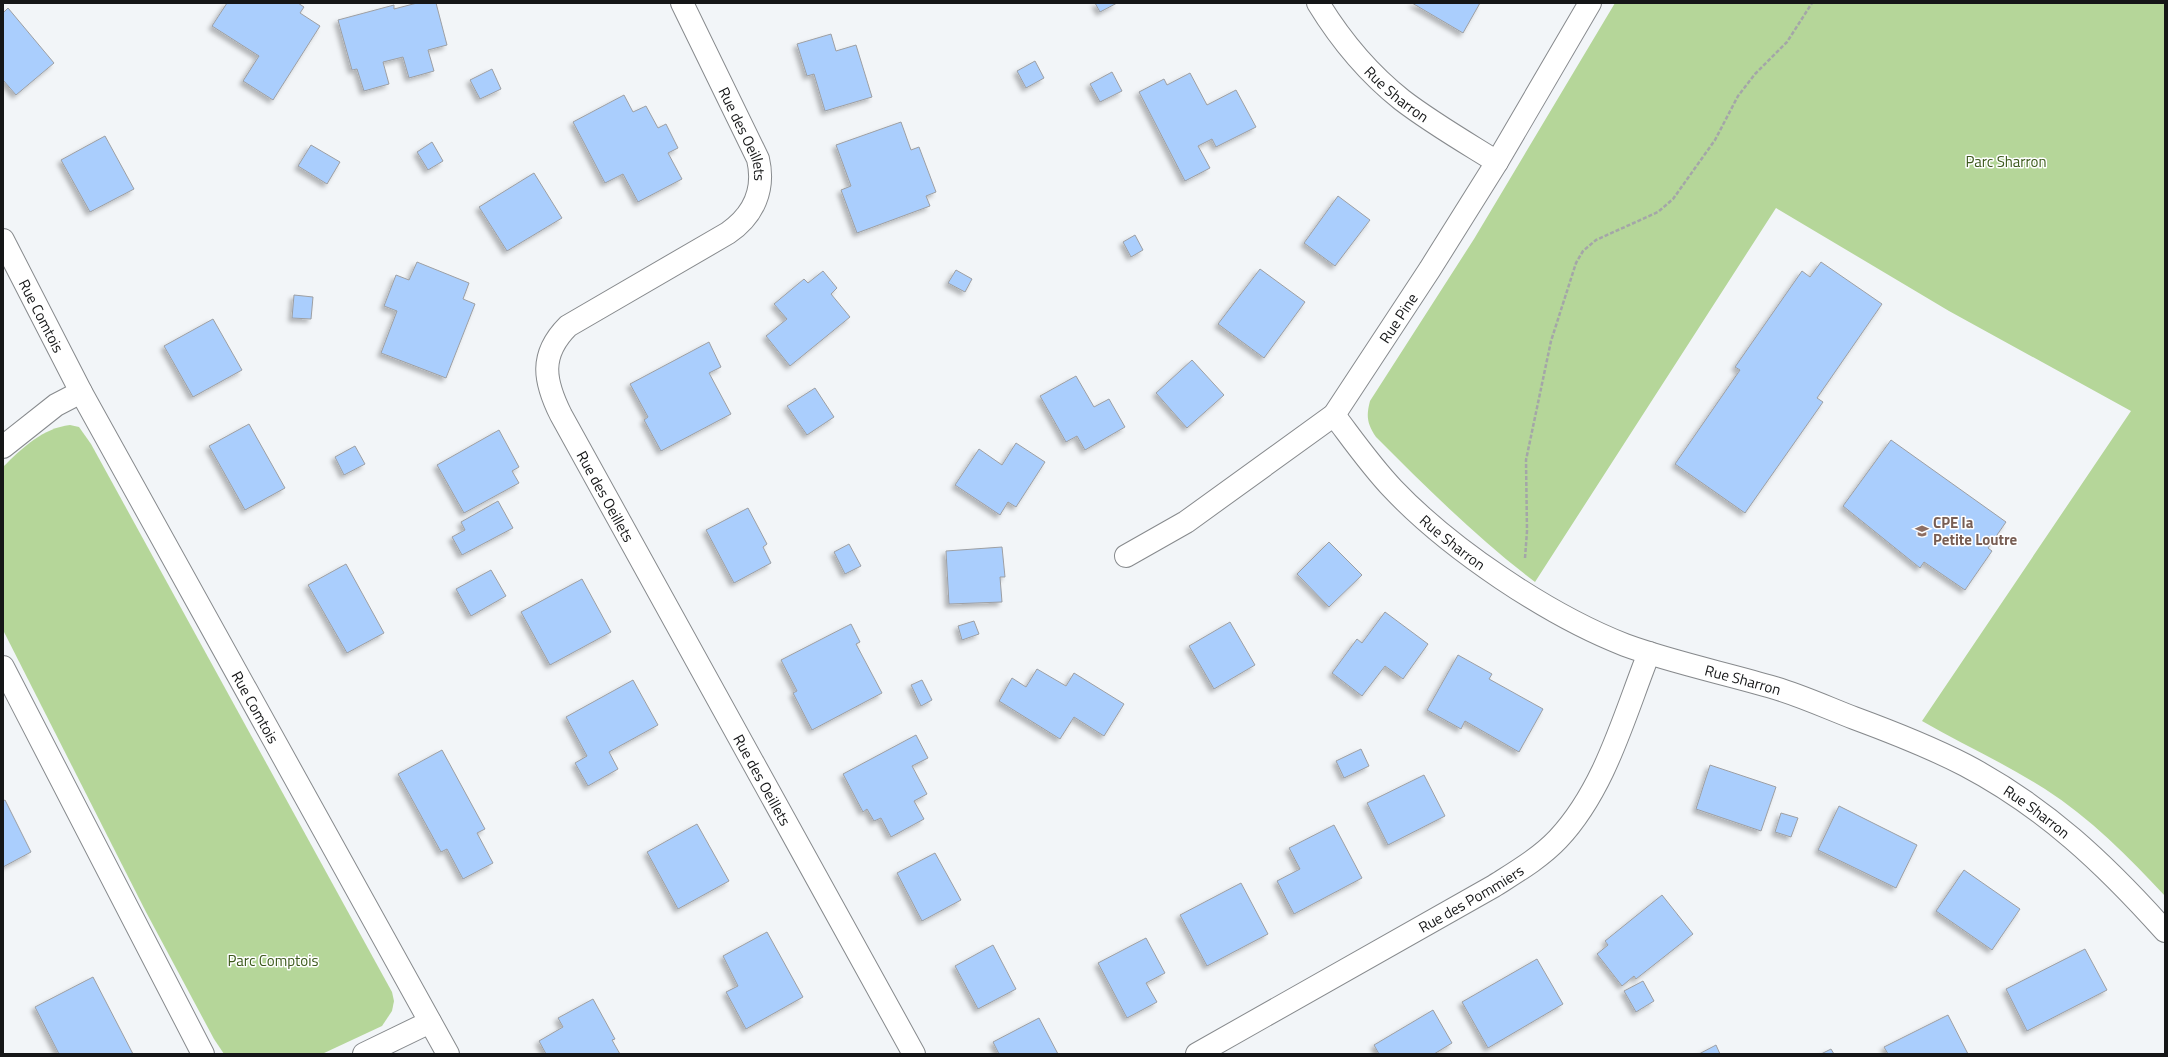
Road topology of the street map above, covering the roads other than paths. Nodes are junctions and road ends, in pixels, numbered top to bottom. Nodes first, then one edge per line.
1 (682, 3) edge
2 (1318, 3) edge
3 (1590, 3) edge
4 (1497, 162) junction
5 (3, 240) edge
6 (81, 392) junction
7 (1334, 415) junction
8 (3, 448) edge
9 (1126, 556) dead end
10 (1649, 653) junction
11 (3, 667) edge
12 (2165, 931) edge
13 (430, 1022) junction
14 (203, 1054) edge
15 (364, 1054) edge
16 (448, 1054) edge
17 (914, 1054) edge
18 (1198, 1054) edge

1 - 17 street, Rue des Oeillets
2 - 4 street, Rue Sharron
3 - 4 street, Rue Pine
4 - 7 street, Rue Pine
5 - 6 street, Rue Comtois
6 - 8 street
6 - 13 street, Rue Comtois
7 - 9 street, Rue Pine
7 - 10 street, Rue Sharron
10 - 12 street, Rue Sharron
10 - 18 street, Rue des Pommiers
11 - 14 street
13 - 15 street
13 - 16 street, Rue Comtois

